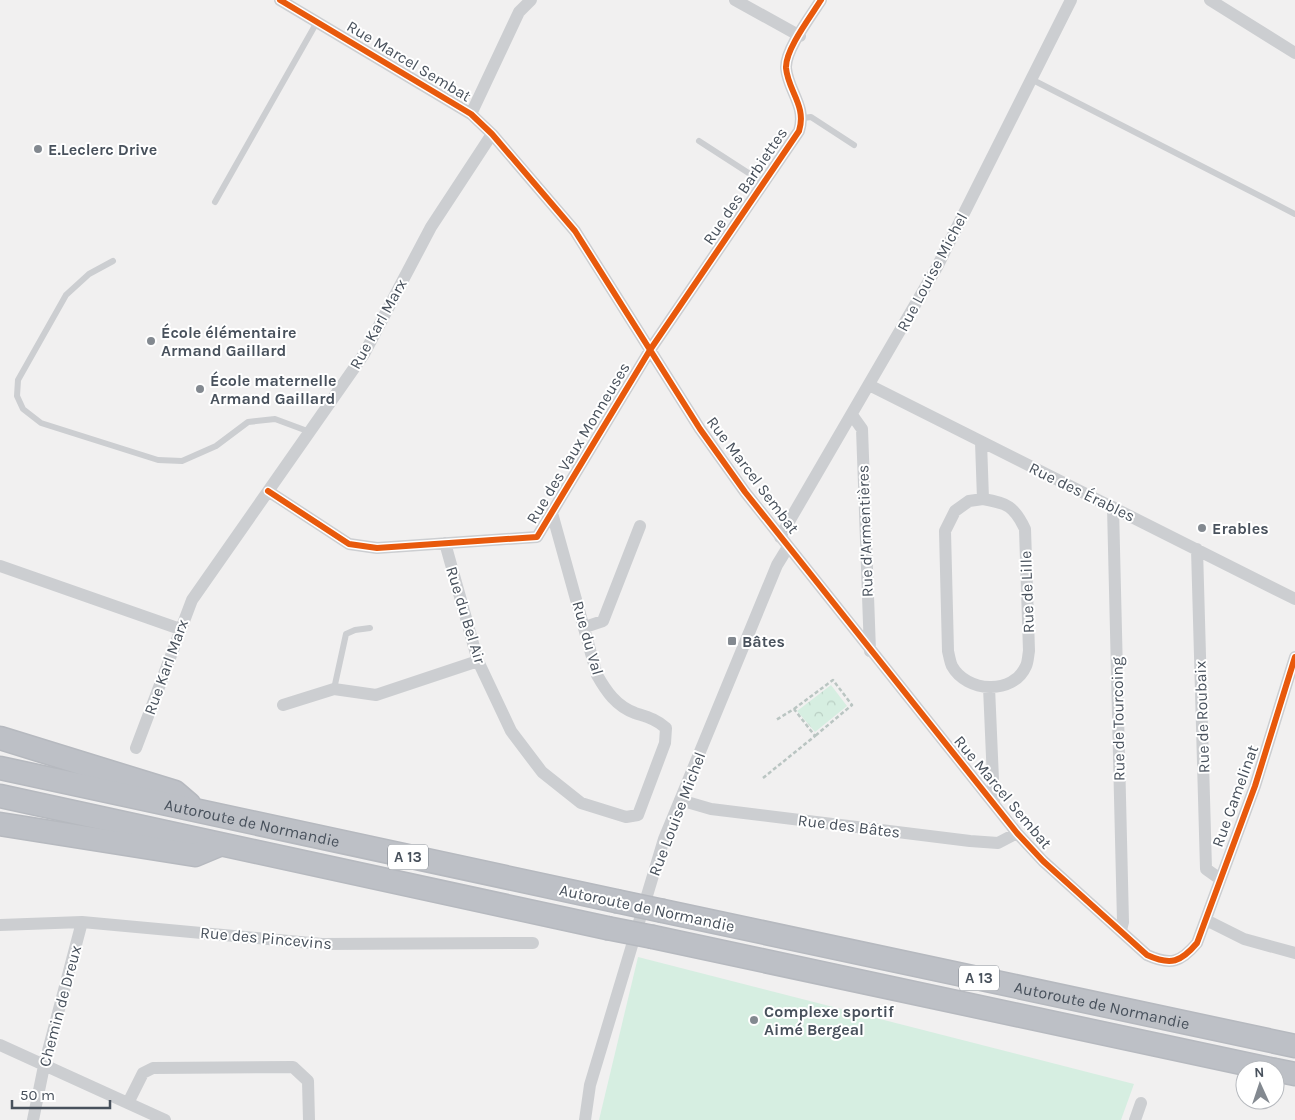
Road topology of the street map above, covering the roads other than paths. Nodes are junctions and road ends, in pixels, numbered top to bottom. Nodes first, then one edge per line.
1 (280, 0) edge
2 (531, 0) edge
3 (734, 0) edge
4 (821, 0) edge
5 (1071, 0) edge
6 (1210, 0) edge
7 (317, 22) junction
8 (800, 36) junction
9 (1295, 53) edge
10 (1031, 80) junction
11 (471, 114) junction
12 (803, 118) junction
13 (492, 134) junction
14 (699, 142) dead end
15 (854, 145) dead end
16 (764, 183) junction
17 (215, 202) dead end
18 (1295, 214) edge
19 (113, 261) dead end
20 (650, 350) junction
21 (869, 385) junction
22 (852, 415) junction
23 (310, 432) junction
24 (981, 442) junction
25 (268, 491) junction
26 (983, 499) junction
27 (1113, 507) junction
28 (552, 513) junction
29 (640, 526) dead end
30 (784, 542) junction
31 (445, 543) junction
32 (1197, 548) junction
33 (0, 566) edge
34 (1295, 599) edge
35 (585, 627) junction
36 (370, 628) dead end
37 (180, 630) junction
38 (870, 651) junction
39 (1295, 657) edge
40 (478, 661) junction
41 (989, 687) junction
42 (334, 689) junction
43 (283, 705) dead end
44 (0, 738) edge
45 (136, 748) dead end
46 (0, 768) edge
47 (0, 796) edge
48 (680, 800) junction
49 (994, 803) junction
50 (200, 813) junction
51 (638, 815) joint
52 (0, 824) edge
53 (1017, 833) junction
54 (220, 845) junction
55 (1220, 879) junction
56 (1206, 920) junction
57 (82, 922) junction
58 (0, 925) edge
59 (1121, 930) junction
60 (533, 943) dead end
61 (1197, 943) joint
62 (1295, 953) edge
63 (0, 1046) edge
64 (1295, 1046) edge
65 (1235, 1062) edge
66 (44, 1066) junction
67 (128, 1103) junction
68 (1141, 1103) dead end
69 (33, 1120) edge
70 (165, 1120) edge
71 (309, 1120) edge
72 (586, 1120) edge
73 (1135, 1120) edge

1 - 7 street, Rue Marcel Sembat
2 - 11 street
3 - 8 street
4 - 8 street, Rue des Barbiettes
5 - 10 street, Rue Louise Michel
6 - 9 street
7 - 11 street, Rue Marcel Sembat
7 - 17 lane
8 - 12 street, Rue des Barbiettes
10 - 18 lane
10 - 21 street, Rue Louise Michel
11 - 13 street, Rue Marcel Sembat
12 - 15 lane
12 - 16 street, Rue des Barbiettes
13 - 20 street, Rue Marcel Sembat
13 - 23 street, Rue Karl Marx
14 - 16 lane
16 - 20 street, Rue des Barbiettes
19 - 23 lane
20 - 28 street, Rue des Vaux Monneuses
20 - 30 street, Rue Marcel Sembat
21 - 22 street, Rue Louise Michel
21 - 24 street, Rue des Érables
22 - 30 street, Rue Louise Michel
22 - 38 street, Rue d'Armentières
23 - 25 street, Rue Karl Marx
24 - 26 street
24 - 27 street, Rue des Érables
25 - 31 street, Rue des Vaux Monneuses
25 - 37 street, Rue Karl Marx
26 - 41 street
26 - 41 street, Rue de Lille
27 - 32 street, Rue des Érables
27 - 59 street, Rue de Tourcoing
28 - 31 street, Rue des Vaux Monneuses
28 - 35 street, Rue du Val
29 - 35 street
30 - 38 street, Rue Marcel Sembat
30 - 48 street, Rue Louise Michel
31 - 40 street, Rue du Bel Air
32 - 34 street, Rue des Érables
32 - 55 street, Rue de Roubaix
33 - 37 street
35 - 51 street, Rue du Val
36 - 42 lane
37 - 45 street, Rue Karl Marx
38 - 49 street, Rue Marcel Sembat
39 - 55 street, Rue Camelinat
40 - 42 street
40 - 51 street, Rue du Bel Air
41 - 49 street
42 - 43 street
44 - 50 highway
46 - 50 highway, Autoroute de Normandie / A 13
47 - 54 highway, Autoroute de Normandie / A 13
48 - 53 street, Rue des Bâtes
48 - 72 street, Rue Louise Michel
49 - 53 street, Rue Marcel Sembat
50 - 64 highway, Autoroute de Normandie / A 13, bridge
52 - 54 highway
53 - 59 street, Rue Marcel Sembat
54 - 65 highway, Autoroute de Normandie / A 13, bridge
55 - 56 street, Rue Camelinat
56 - 61 street, Rue Camelinat
56 - 62 street
57 - 58 street, Rue des Pincevins
57 - 60 street, Rue des Pincevins
57 - 66 street, Chemin de Dreux
59 - 61 street, Rue Marcel Sembat
63 - 66 street
66 - 67 street
66 - 69 street, Chemin de Dreux
67 - 70 street
67 - 71 street
68 - 73 street

